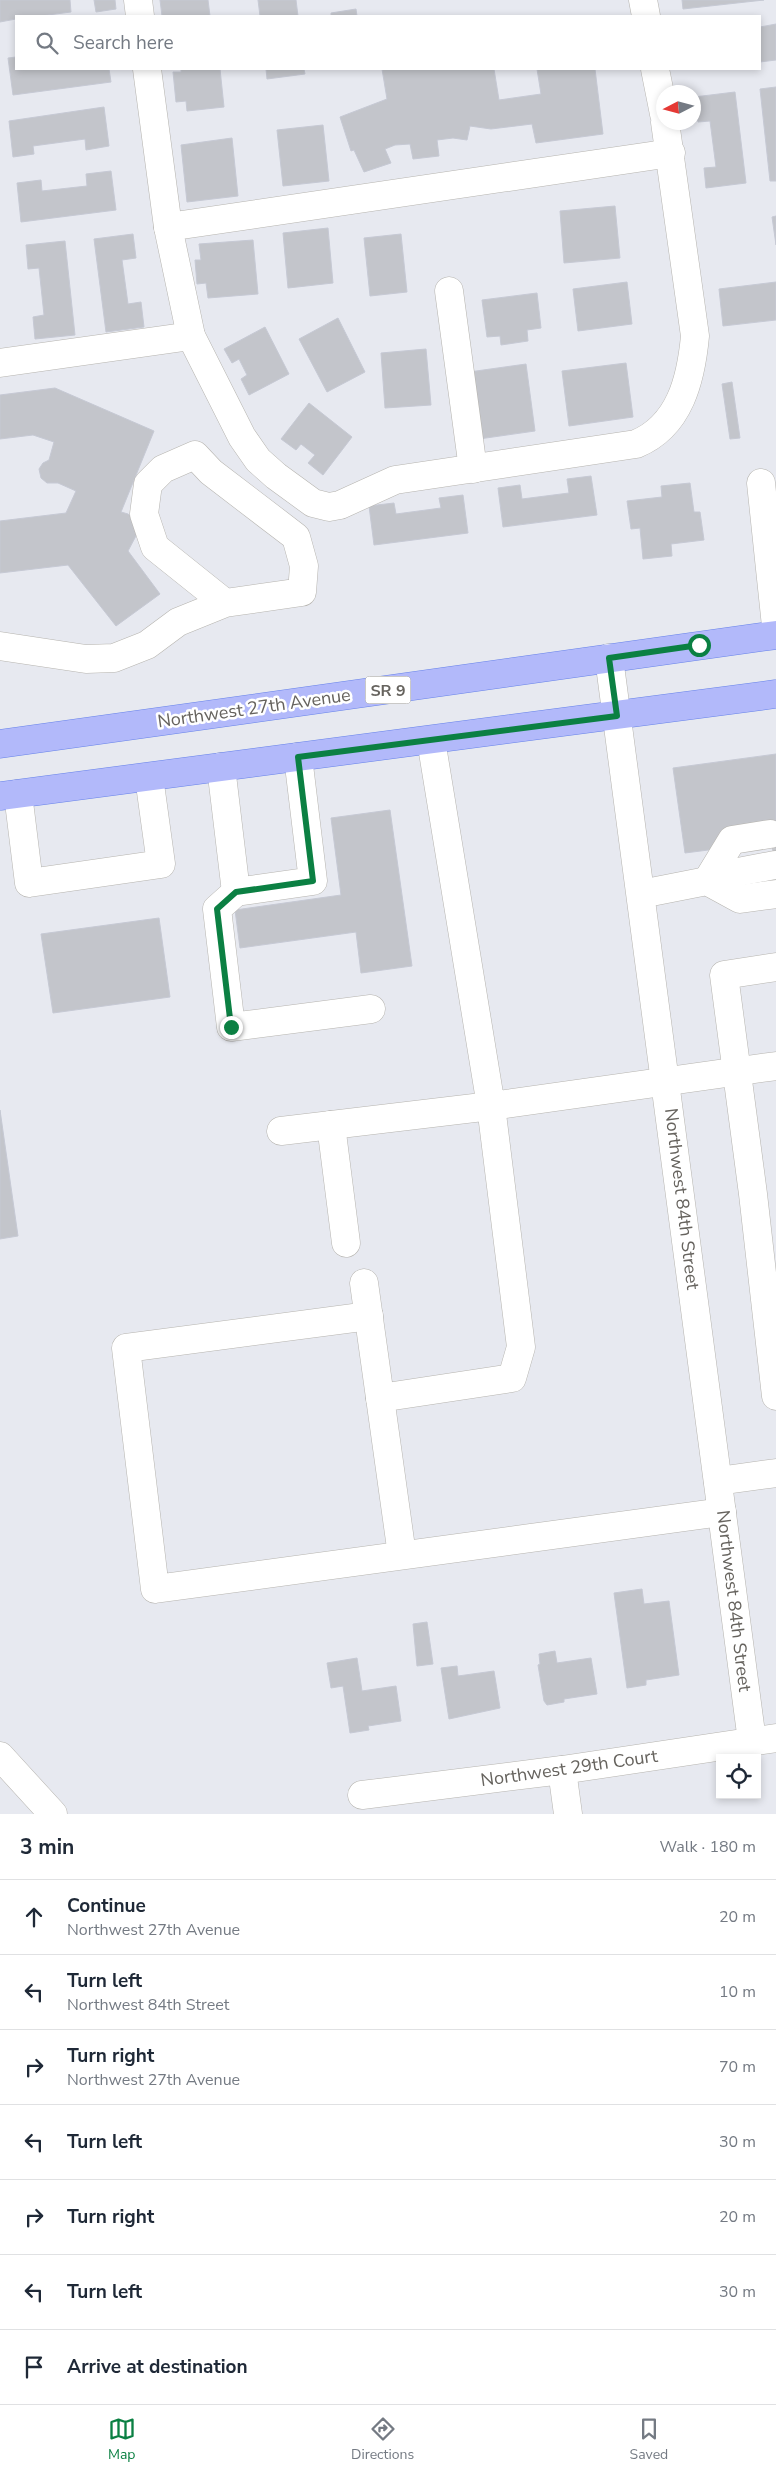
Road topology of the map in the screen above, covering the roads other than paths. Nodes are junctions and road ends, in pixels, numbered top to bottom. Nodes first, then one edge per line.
1 (138, 0) edge
2 (643, 0) edge
3 (140, 15) edge
4 (646, 15) edge
5 (147, 70) edge
6 (655, 70) edge
7 (658, 85) edge
8 (667, 130) edge
9 (671, 153) junction
10 (168, 227) junction
11 (449, 291) dead end
12 (191, 336) junction
13 (0, 363) edge
14 (473, 469) junction
15 (761, 483) dead end
16 (225, 603) junction
17 (776, 626) edge
18 (776, 635) edge
19 (0, 646) edge
20 (609, 658) junction
21 (776, 694) edge
22 (617, 716) junction
23 (431, 740) junction
24 (0, 744) edge
25 (298, 757) junction
26 (221, 768) junction
27 (150, 777) junction
28 (9, 795) edge
29 (773, 857) edge
30 (707, 881) junction
31 (236, 892) junction
32 (641, 894) junction
33 (776, 894) edge
34 (776, 967) edge
35 (371, 1009) dead end
36 (776, 1066) edge
37 (736, 1071) junction
38 (666, 1081) junction
39 (491, 1106) junction
40 (331, 1125) junction
41 (281, 1131) dead end
42 (346, 1243) dead end
43 (364, 1283) dead end
44 (369, 1316) junction
45 (776, 1396) edge
46 (380, 1398) junction
47 (776, 1473) edge
48 (718, 1481) junction
49 (722, 1512) junction
50 (402, 1555) junction
51 (764, 1739) edge
52 (0, 1756) edge
53 (562, 1770) junction
54 (362, 1795) dead end
55 (53, 1814) edge
56 (568, 1814) edge

1 - 3 street
2 - 4 street
5 - 10 street
6 - 7 street
8 - 9 street
9 - 10 street
9 - 14 street
10 - 12 street
11 - 14 street
12 - 13 street
12 - 14 street
15 - 17 street
16 - 16 street
16 - 19 street
18 - 20 main road, Northwest 27th Avenue / SR 9
20 - 22 street, Northwest 84th Street
20 - 24 main road, Northwest 27th Avenue / SR 9
21 - 22 main road
22 - 23 main road
22 - 32 street, Northwest 84th Street
23 - 25 main road
23 - 39 street
25 - 26 main road
25 - 31 street
26 - 27 main road
26 - 31 street
27 - 28 main road
27 - 28 street
29 - 30 street
29 - 30 street
30 - 32 street
30 - 33 street
31 - 35 street
32 - 38 street, Northwest 84th Street
34 - 37 street
36 - 37 street
37 - 38 street
37 - 45 street
38 - 39 street
38 - 48 street, Northwest 84th Street
39 - 40 street
39 - 46 street
40 - 41 street
40 - 42 street
43 - 44 street
44 - 46 street
44 - 50 street
46 - 50 street
47 - 48 street
48 - 49 street, Northwest 84th Street
49 - 50 street
49 - 51 street, Northwest 84th Street
51 - 53 street, Northwest 29th Court
52 - 55 street
53 - 54 street, Northwest 29th Court
53 - 56 street

